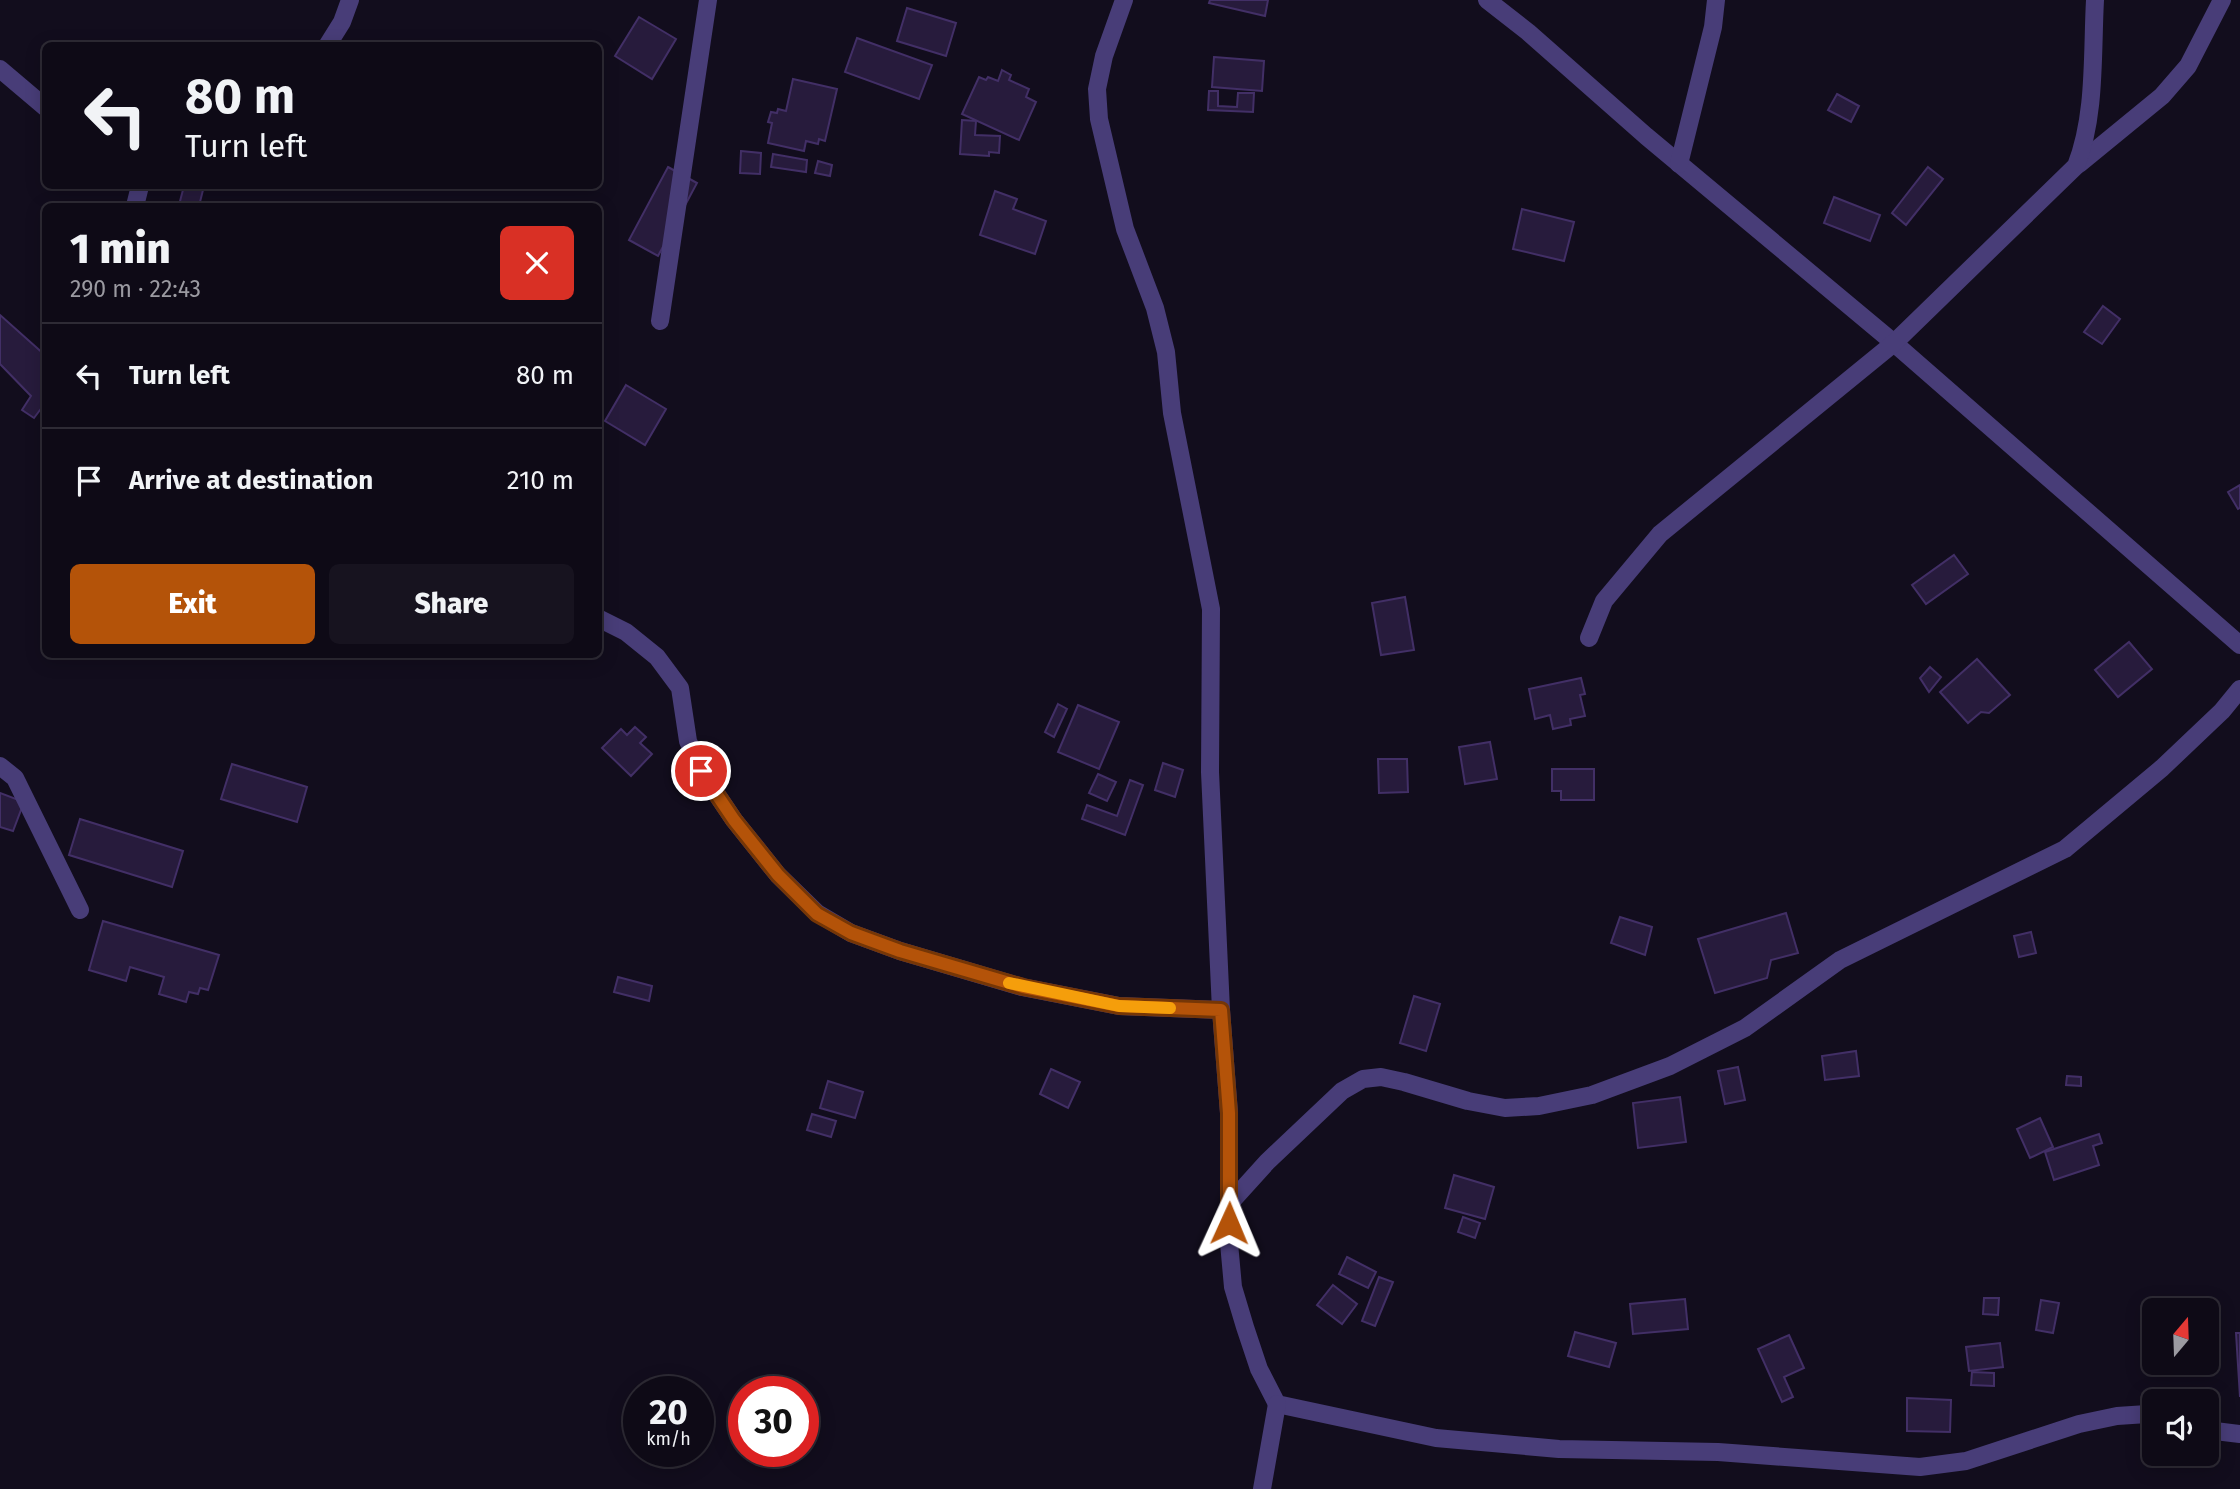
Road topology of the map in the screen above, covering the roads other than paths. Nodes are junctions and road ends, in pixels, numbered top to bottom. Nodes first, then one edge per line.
1 (350, 0) edge
2 (708, 0) edge
3 (1124, 0) edge
4 (1487, 0) edge
5 (1716, 0) edge
6 (2095, 0) edge
7 (2222, 0) edge
8 (330, 42) edge
9 (0, 69) edge
10 (42, 105) edge
11 (1679, 164) junction
12 (2076, 166) junction
13 (660, 321) dead end
14 (1894, 343) junction
15 (602, 620) edge
16 (1589, 638) dead end
17 (2240, 645) edge
18 (2240, 689) edge
19 (0, 766) edge
20 (80, 910) dead end
21 (1221, 1010) junction
22 (1230, 1203) junction
23 (1277, 1404) junction
24 (2142, 1415) edge
25 (2219, 1431) edge
26 (2240, 1434) edge
27 (1262, 1489) edge

1 - 8 street
2 - 13 street
3 - 21 street
4 - 11 street
5 - 11 street
6 - 12 street
7 - 12 street
9 - 10 street
11 - 14 street
12 - 14 street
14 - 16 street
14 - 17 street
15 - 21 street
18 - 22 street
19 - 20 street
21 - 22 street
22 - 23 street
23 - 24 street
23 - 27 street
25 - 26 street

